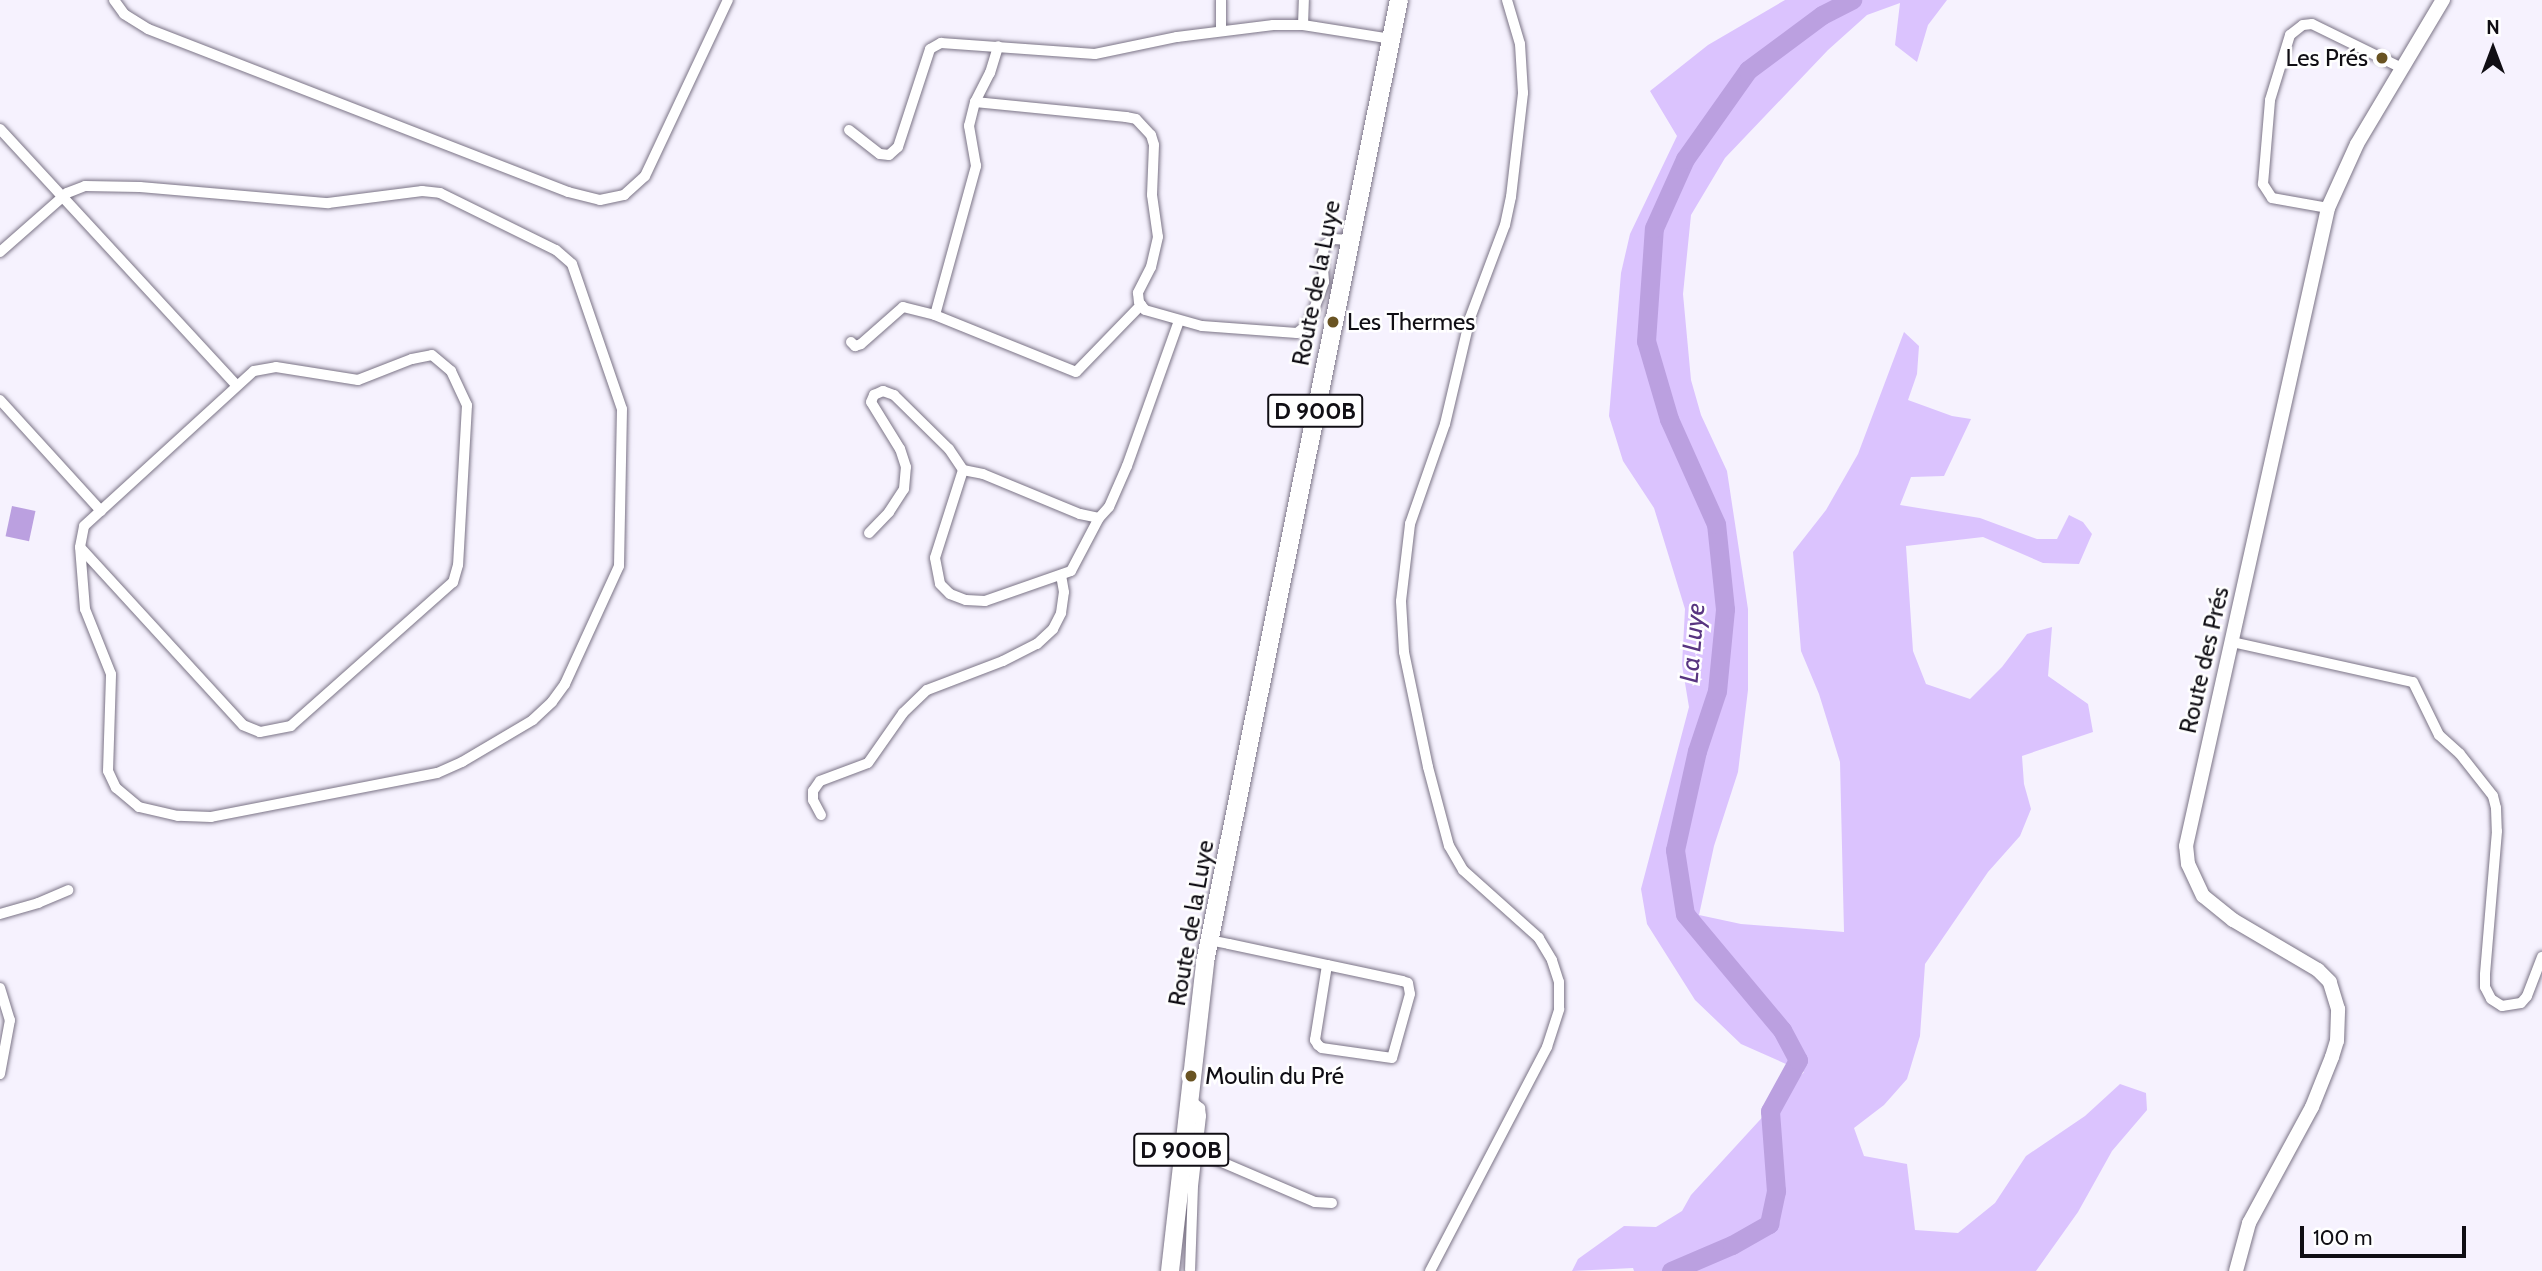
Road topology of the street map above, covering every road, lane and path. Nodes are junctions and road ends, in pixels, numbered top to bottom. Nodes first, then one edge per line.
1 (114, 0) edge
2 (729, 0) edge
3 (1221, 0) edge
4 (1304, 0) edge
5 (1399, 0) edge
6 (1507, 0) edge
7 (2443, 0) edge
8 (1303, 25) junction
9 (1221, 31) junction
10 (1391, 39) junction
11 (998, 46) junction
12 (2402, 68) junction
13 (975, 102) junction
14 (0, 129) edge
15 (849, 130) dead end
16 (61, 198) junction
17 (2328, 208) junction
18 (1349, 240) junction
19 (0, 252) edge
20 (1142, 305) junction
21 (935, 315) junction
22 (1179, 321) junction
23 (851, 342) dead end
24 (236, 385) junction
25 (0, 400) edge
26 (963, 470) junction
27 (101, 511) junction
28 (1099, 518) junction
29 (869, 533) dead end
30 (80, 547) junction
31 (1061, 575) junction
32 (2232, 642) junction
33 (821, 815) dead end
34 (68, 890) dead end
35 (0, 914) edge
36 (1215, 941) junction
37 (2542, 957) edge
38 (1327, 965) junction
39 (0, 988) edge
40 (0, 1074) edge
41 (1188, 1098) junction
42 (1196, 1151) junction
43 (1332, 1203) dead end
44 (1190, 1270) edge
45 (1170, 1271) edge
46 (1430, 1271) edge
47 (2236, 1271) edge

1 - 2 street
3 - 9 street
4 - 8 street
5 - 10 main road, Route de la Luye / D 900B
6 - 46 street
7 - 12 street, Route des Prés
8 - 9 street
8 - 10 street
9 - 11 street
10 - 18 main road, Route de la Luye / D 900B
11 - 13 street
11 - 15 street
12 - 17 street, Route des Prés
12 - 17 street
13 - 20 street
13 - 21 street
14 - 16 street
16 - 19 street
16 - 24 street
16 - 30 street
17 - 32 street, Route des Prés
18 - 22 street
18 - 36 main road, Route de la Luye / D 900B
20 - 21 street
20 - 22 street
21 - 23 street
22 - 28 street
24 - 27 street
24 - 30 street
25 - 27 street
26 - 28 street
26 - 29 street
26 - 31 street
27 - 30 street
28 - 31 street
31 - 33 street
32 - 37 street
32 - 47 street, Route des Prés
34 - 35 street
36 - 38 street
36 - 41 main road, Route de la Luye / D 900B
38 - 38 street
39 - 40 street
41 - 42 street
41 - 45 main road, Route de la Luye / D 900B
42 - 43 street
42 - 44 street

